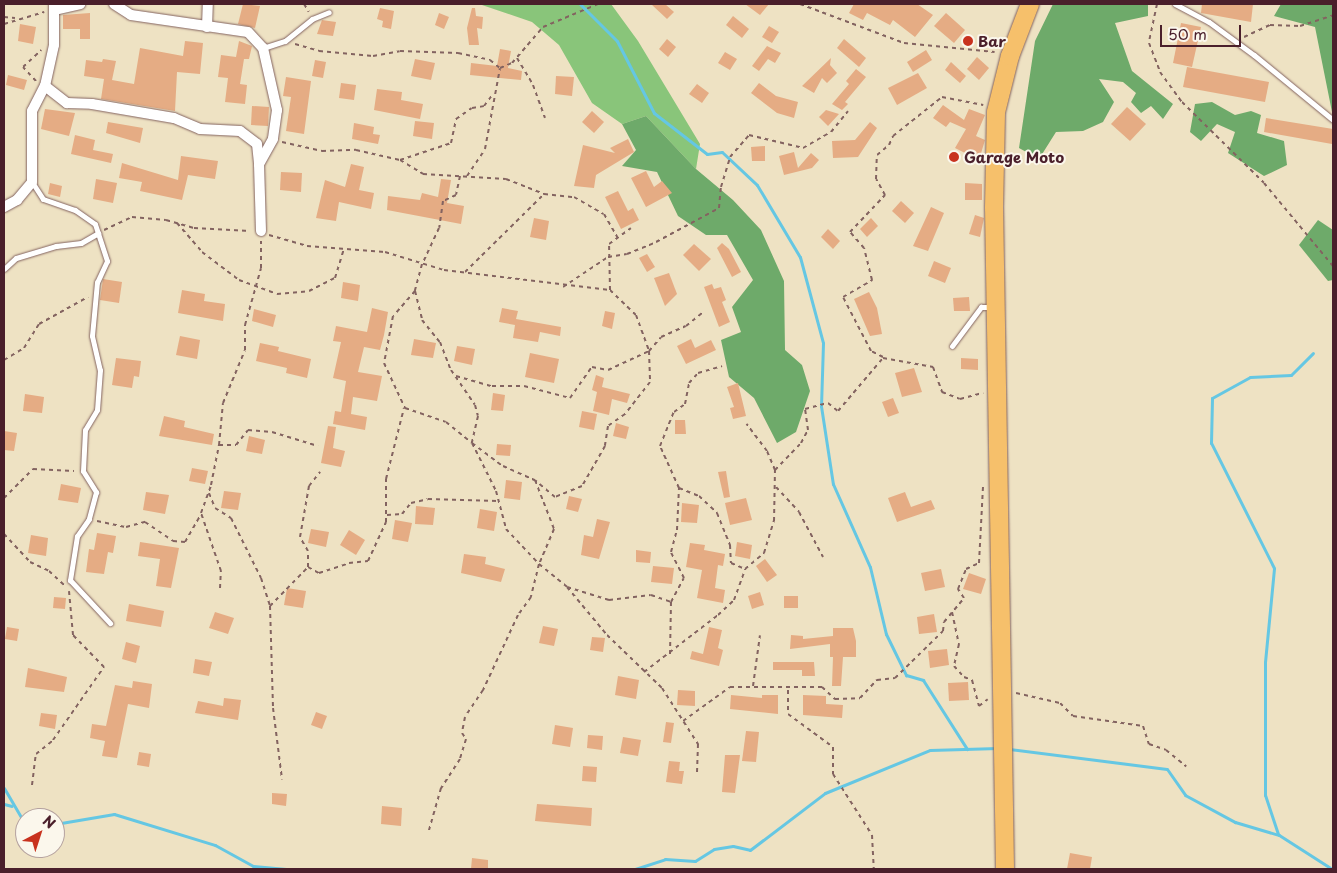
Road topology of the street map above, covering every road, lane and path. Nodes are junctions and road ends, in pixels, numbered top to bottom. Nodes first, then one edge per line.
1 (80, 4) edge
2 (114, 4) edge
3 (208, 4) edge
4 (598, 4) edge
5 (800, 4) edge
6 (1030, 4) edge
7 (1157, 4) edge
8 (1175, 4) edge
9 (55, 7) edge
10 (328, 12) dead end
11 (1333, 14) edge
12 (4, 16) edge
13 (17, 18) junction
14 (4, 24) edge
15 (207, 27) junction
16 (285, 41) junction
17 (1235, 41) junction
18 (54, 44) junction
19 (263, 48) junction
20 (1010, 56) junction
21 (516, 58) junction
22 (500, 68) junction
23 (45, 86) junction
24 (492, 94) junction
25 (848, 111) dead end
26 (996, 112) junction
27 (546, 118) dead end
28 (1333, 120) edge
29 (273, 140) junction
30 (400, 160) junction
31 (259, 164) junction
32 (460, 176) junction
33 (467, 176) junction
34 (32, 182) junction
35 (544, 194) junction
36 (4, 207) edge
37 (177, 223) junction
38 (631, 228) dead end
39 (260, 232) junction
40 (98, 233) junction
41 (618, 238) junction
42 (344, 248) junction
43 (608, 257) junction
44 (422, 264) junction
45 (1333, 266) edge
46 (4, 269) edge
47 (465, 272) junction
48 (257, 285) junction
49 (563, 286) junction
50 (610, 290) junction
51 (415, 291) junction
52 (96, 293) junction
53 (996, 306) junction
54 (702, 313) dead end
55 (952, 346) dead end
56 (649, 351) junction
57 (883, 358) dead end
58 (4, 360) edge
59 (722, 366) dead end
60 (455, 376) junction
61 (405, 408) junction
62 (838, 411) dead end
63 (747, 424) dead end
64 (472, 443) junction
65 (219, 445) junction
66 (318, 446) dead end
67 (775, 470) junction
68 (83, 471) junction
69 (320, 472) dead end
70 (535, 480) junction
71 (984, 484) dead end
72 (776, 487) junction
73 (679, 488) junction
74 (209, 492) junction
75 (4, 498) edge
76 (499, 501) junction
77 (201, 513) junction
78 (386, 514) junction
79 (90, 519) junction
80 (4, 534) edge
81 (823, 557) dead end
82 (539, 564) junction
83 (308, 567) junction
84 (745, 569) junction
85 (75, 586) junction
86 (567, 587) junction
87 (220, 588) dead end
88 (69, 591) junction
89 (671, 602) junction
90 (270, 606) junction
91 (952, 612) junction
92 (110, 623) dead end
93 (760, 635) dead end
94 (670, 654) junction
95 (644, 672) junction
96 (753, 686) junction
97 (788, 689) junction
98 (1000, 689) junction
99 (683, 720) junction
100 (1186, 766) dead end
101 (697, 776) dead end
102 (282, 779) dead end
103 (32, 784) dead end
104 (429, 830) dead end
105 (874, 869) edge
106 (1005, 869) edge

1 - 9 street
2 - 15 street
3 - 15 street
4 - 21 path
5 - 20 path
6 - 20 highway
7 - 45 path
8 - 17 lane
9 - 13 path
9 - 18 street
10 - 16 lane
11 - 17 path
12 - 13 path
13 - 14 path
15 - 19 street
16 - 19 lane
16 - 22 path
17 - 28 lane
18 - 23 street
18 - 23 path
19 - 29 street
20 - 26 highway
21 - 22 path
21 - 27 path
22 - 24 path
23 - 31 street
23 - 34 street
24 - 30 path
24 - 33 path
25 - 43 path
26 - 53 highway
26 - 57 path
29 - 30 path
29 - 31 street
30 - 32 path
31 - 39 street
32 - 33 path
32 - 44 path
33 - 35 path
34 - 36 street
34 - 40 lane
35 - 41 path
35 - 47 path
37 - 39 path
37 - 40 path
37 - 48 path
38 - 41 path
39 - 42 path
39 - 48 path
40 - 46 lane
40 - 52 lane
41 - 43 path
42 - 44 path
42 - 48 path
43 - 49 path
43 - 50 path
44 - 47 path
44 - 51 path
47 - 49 path
48 - 65 path
49 - 50 path
50 - 56 path
51 - 60 path
51 - 61 path
52 - 58 path
52 - 68 lane
53 - 55 lane
53 - 98 highway
54 - 56 path
56 - 60 path
56 - 70 path
59 - 73 path
60 - 64 path
61 - 64 path
61 - 78 path
62 - 67 path
63 - 67 path
64 - 70 path
64 - 76 path
65 - 66 path
65 - 74 path
67 - 72 path
68 - 75 path
68 - 79 lane
69 - 83 path
70 - 82 path
71 - 91 path
72 - 81 path
72 - 84 path
73 - 84 path
73 - 89 path
74 - 77 path
74 - 90 path
76 - 78 path
76 - 82 path
77 - 79 path
77 - 87 path
78 - 83 path
79 - 85 lane
80 - 88 path
82 - 86 path
82 - 104 path
83 - 90 path
84 - 94 path
85 - 88 path
85 - 92 lane
86 - 89 path
86 - 95 path
88 - 103 path
89 - 94 path
90 - 102 path
91 - 97 path
91 - 98 path
93 - 96 path
94 - 95 path
95 - 99 path
96 - 97 path
96 - 99 path
97 - 105 path
98 - 100 path
98 - 106 highway
99 - 101 path

